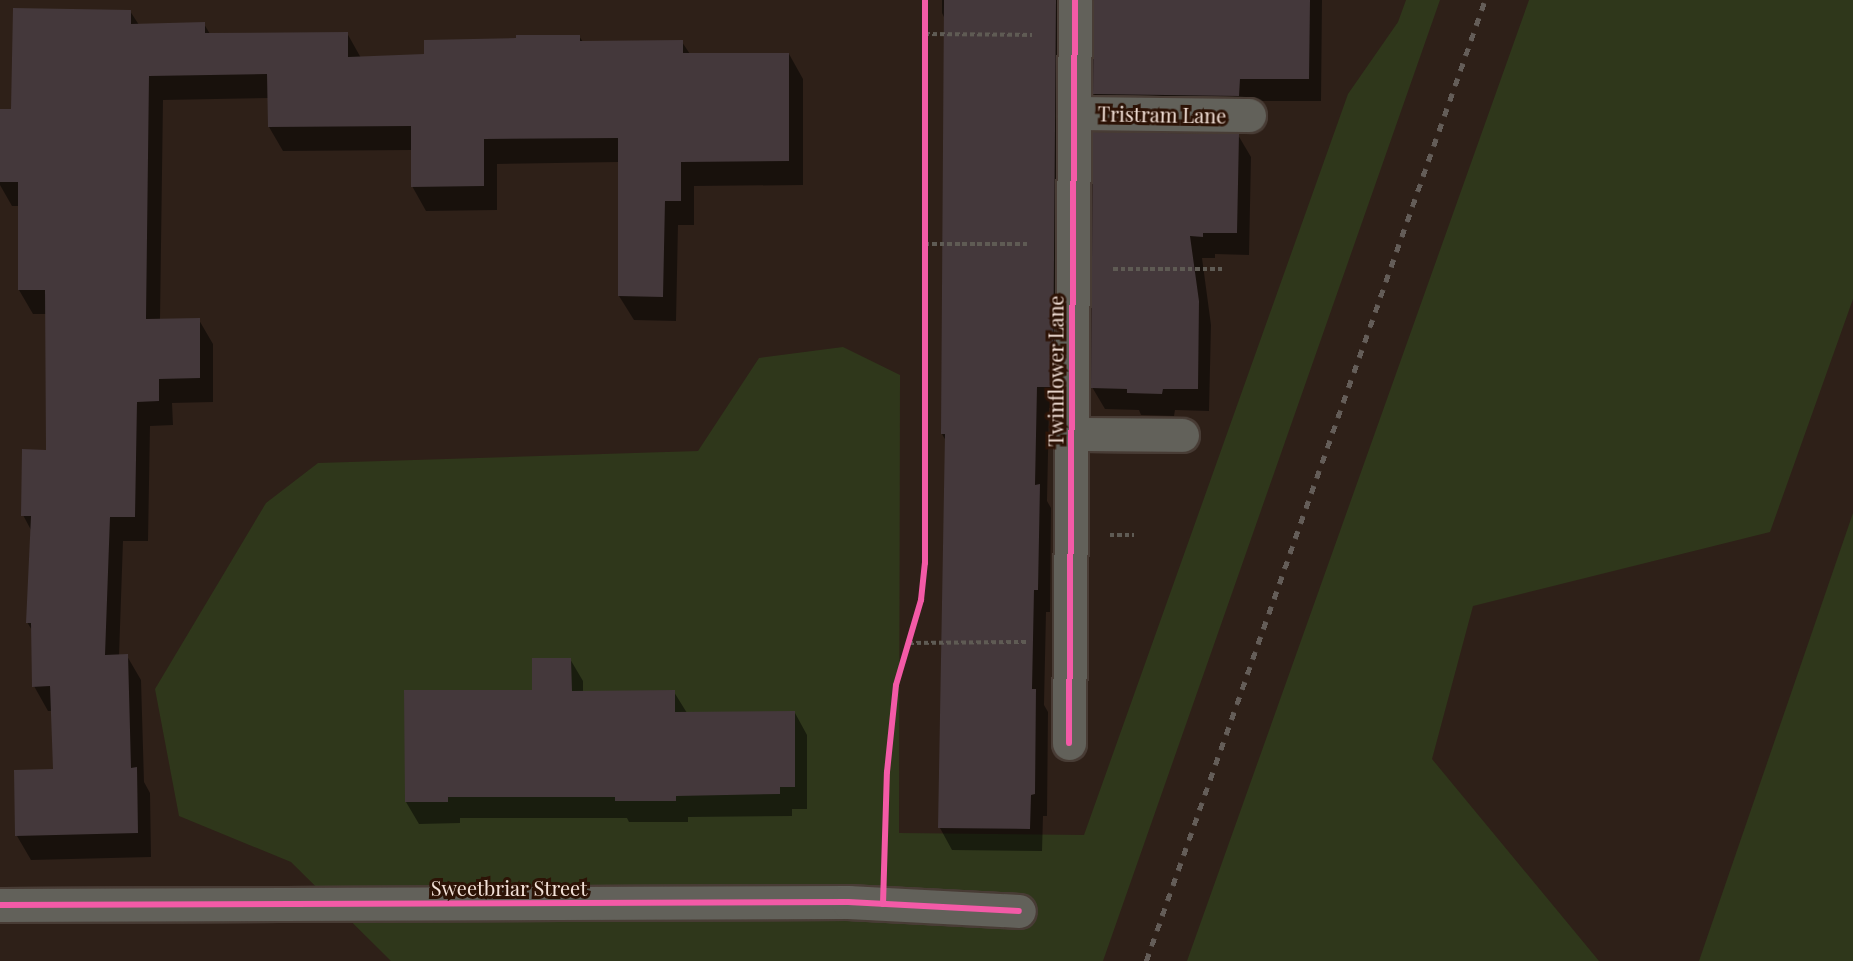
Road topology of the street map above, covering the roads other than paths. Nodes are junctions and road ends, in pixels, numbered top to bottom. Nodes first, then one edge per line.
1 (1075, 0) edge
2 (1074, 113) junction
3 (1249, 115) dead end
4 (1071, 434) junction
5 (1182, 435) dead end
6 (1069, 743) dead end
7 (0, 905) edge
8 (1019, 911) dead end

1 - 2 street, Twinflower Lane
2 - 3 street, Tristram Lane
2 - 4 street, Twinflower Lane
4 - 5 street
4 - 6 street, Twinflower Lane
7 - 8 street, Sweetbriar Street

